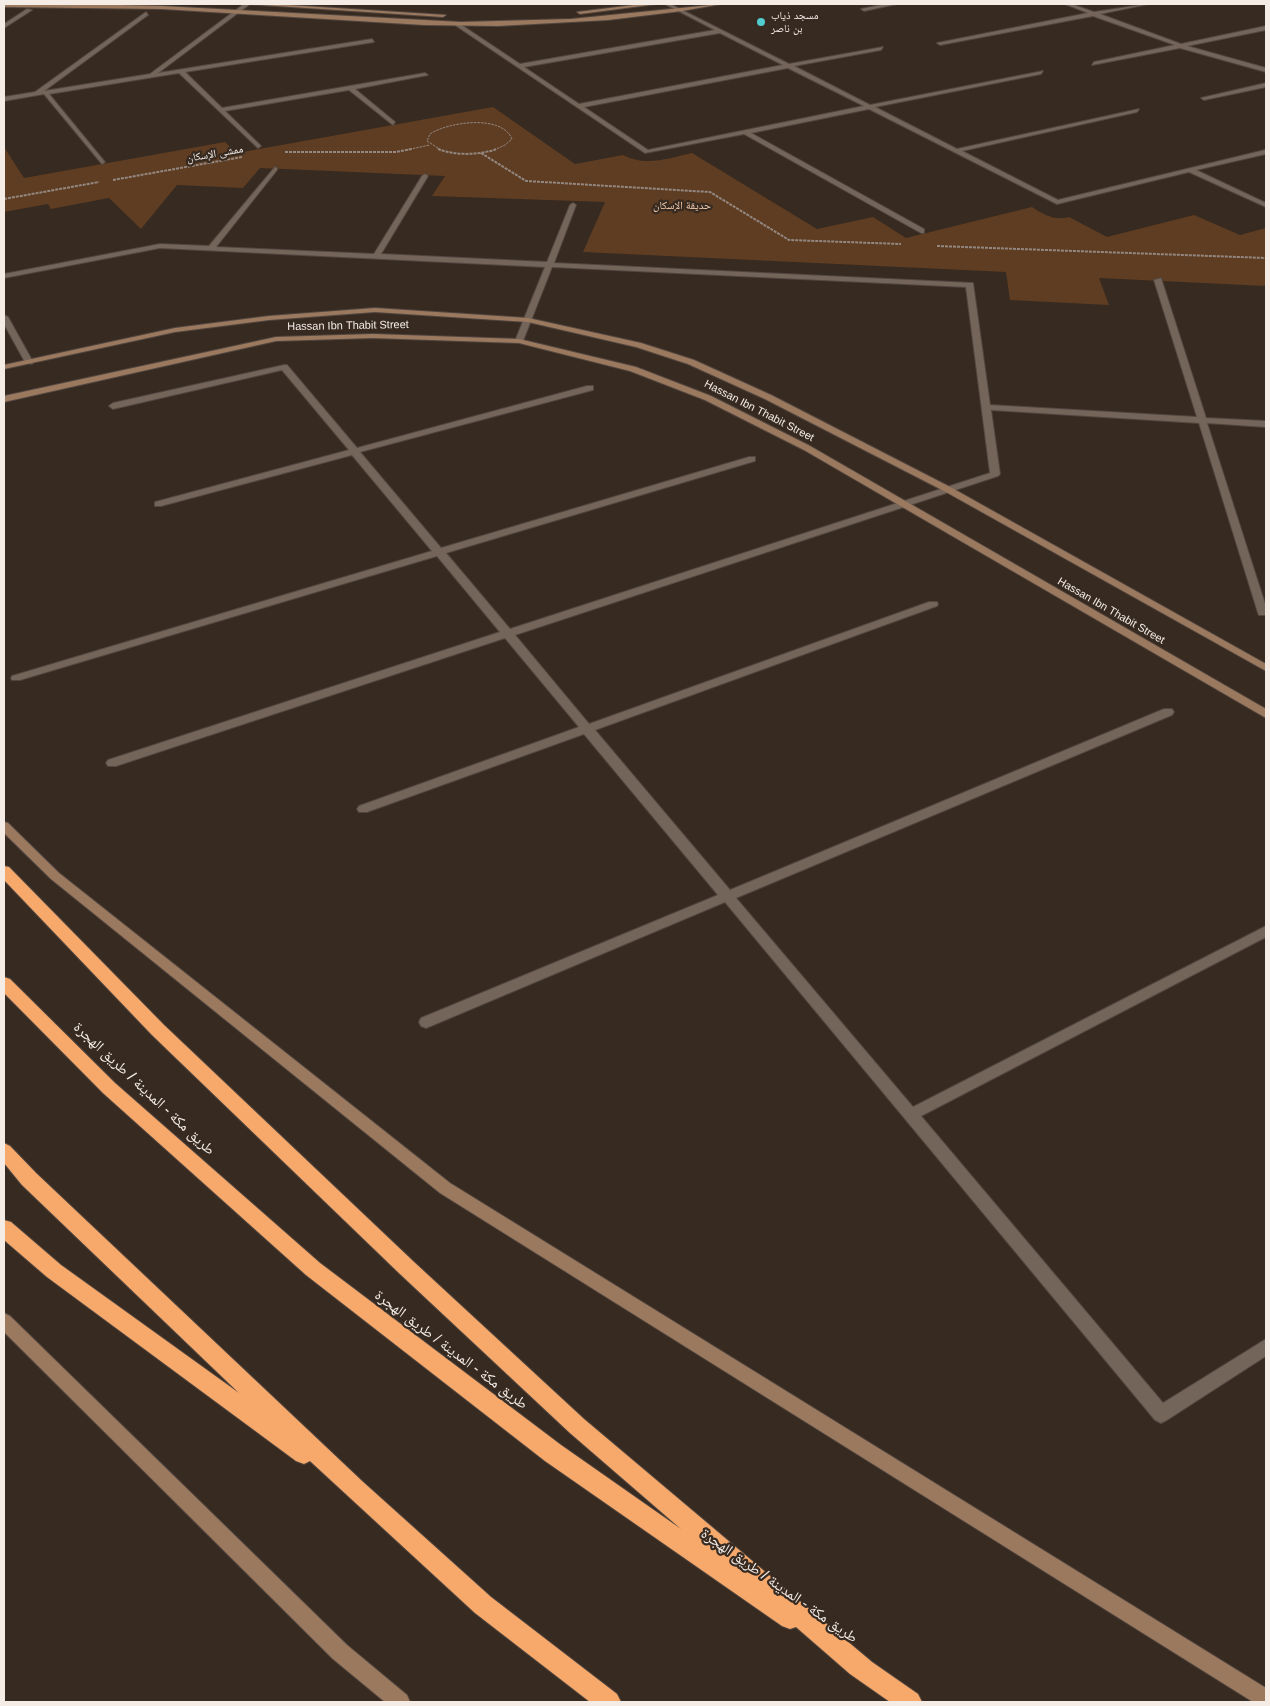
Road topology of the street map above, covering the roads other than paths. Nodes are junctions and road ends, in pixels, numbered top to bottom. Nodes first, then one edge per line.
1 (248, 4) edge
2 (654, 4) edge
3 (667, 4) edge
4 (718, 4) edge
5 (894, 4) edge
6 (1067, 4) edge
7 (1146, 4) edge
8 (4, 6) edge
9 (864, 9) dead end
10 (29, 10) dead end
11 (680, 10) junction
12 (235, 12) junction
13 (577, 12) dead end
14 (146, 14) dead end
15 (1094, 14) junction
16 (447, 15) dead end
17 (455, 23) junction
18 (4, 26) edge
19 (1266, 28) edge
20 (721, 31) junction
21 (372, 40) dead end
22 (940, 42) dead end
23 (1181, 46) junction
24 (881, 48) dead end
25 (1094, 64) dead end
26 (519, 66) junction
27 (789, 66) junction
28 (1266, 70) edge
29 (180, 71) junction
30 (1041, 72) dead end
31 (425, 75) dead end
32 (151, 76) junction
33 (1266, 85) edge
34 (350, 88) junction
35 (45, 92) junction
36 (35, 94) junction
37 (1204, 98) dead end
38 (4, 99) edge
39 (578, 106) junction
40 (870, 107) junction
41 (221, 110) junction
42 (1137, 110) dead end
43 (393, 123) dead end
44 (745, 132) junction
45 (258, 146) dead end
46 (956, 150) junction
47 (1265, 152) edge
48 (102, 162) dead end
49 (275, 169) dead end
50 (1190, 170) junction
51 (426, 176) dead end
52 (573, 205) dead end
53 (1266, 205) edge
54 (921, 231) dead end
55 (211, 248) junction
56 (376, 256) junction
57 (550, 265) junction
58 (4, 276) edge
59 (1158, 280) dead end
60 (4, 317) edge
61 (528, 320) junction
62 (519, 341) junction
63 (29, 362) junction
64 (4, 367) edge
65 (590, 388) dead end
66 (4, 399) edge
67 (113, 406) dead end
68 (986, 407) junction
69 (1202, 420) junction
70 (1266, 424) edge
71 (355, 451) junction
72 (752, 459) dead end
73 (949, 490) junction
74 (158, 504) dead end
75 (903, 505) junction
76 (439, 552) junction
77 (933, 604) dead end
78 (1263, 613) dead end
79 (507, 634) junction
80 (1266, 668) edge
81 (16, 678) dead end
82 (1168, 712) dead end
83 (1266, 714) edge
84 (587, 728) junction
85 (112, 763) dead end
86 (363, 809) dead end
87 (4, 826) edge
88 (4, 871) edge
89 (727, 896) junction
90 (1266, 931) edge
91 (4, 983) edge
92 (426, 1022) dead end
93 (910, 1115) junction
94 (4, 1150) edge
95 (4, 1228) edge
96 (4, 1321) edge
97 (1266, 1347) edge
98 (354, 1490) junction
99 (865, 1671) junction
100 (1266, 1699) edge
101 (400, 1702) edge
102 (609, 1702) edge
103 (910, 1702) edge

1 - 12 street
1 - 16 street
2 - 13 street
3 - 11 street
4 - 11 street
5 - 9 street
6 - 15 street
7 - 15 street
8 - 12 street
10 - 18 street
11 - 17 street
11 - 20 street
12 - 17 street
12 - 32 street
14 - 36 street
15 - 22 street
15 - 23 street
17 - 26 street
19 - 23 street
20 - 26 street
20 - 27 street
21 - 29 street
23 - 25 street
23 - 28 street
24 - 27 street
26 - 39 street
27 - 39 street
27 - 40 street
29 - 32 street
29 - 41 street
30 - 40 street
31 - 34 street
32 - 35 street
33 - 37 street
34 - 41 street
34 - 43 street
35 - 36 street
35 - 48 street
36 - 38 street
39 - 44 street
40 - 44 street
40 - 46 street
41 - 45 street
42 - 46 street
44 - 54 street
46 - 50 street
47 - 50 street
49 - 55 street
50 - 53 street
51 - 56 street
52 - 57 street
55 - 56 street
55 - 58 street
56 - 57 street
57 - 61 street
57 - 68 street
59 - 69 street
60 - 63 street
61 - 62 street
61 - 63 street, Hassan Ibn Thabit Street
61 - 73 street, Hassan Ibn Thabit Street
62 - 66 street, Hassan Ibn Thabit Street
62 - 75 street, Hassan Ibn Thabit Street
63 - 64 street, Hassan Ibn Thabit Street
65 - 71 street
67 - 71 street
68 - 69 street
68 - 73 street
69 - 70 street
69 - 78 street
71 - 74 street
71 - 76 street
72 - 76 street
73 - 75 street
73 - 80 street, Hassan Ibn Thabit Street
75 - 79 street
75 - 83 street, Hassan Ibn Thabit Street
76 - 79 street
76 - 81 street
77 - 84 street
79 - 84 street
79 - 85 street
82 - 89 street
84 - 86 street
84 - 89 street
87 - 100 street
88 - 99 highway
89 - 92 street
89 - 93 street
90 - 93 street
91 - 99 highway, طريق مكة - المدينة / طريق الهجرة
93 - 97 street
94 - 98 highway
95 - 98 highway
96 - 101 street
98 - 102 highway
99 - 103 highway, طريق مكة - المدينة / طريق الهجرة

